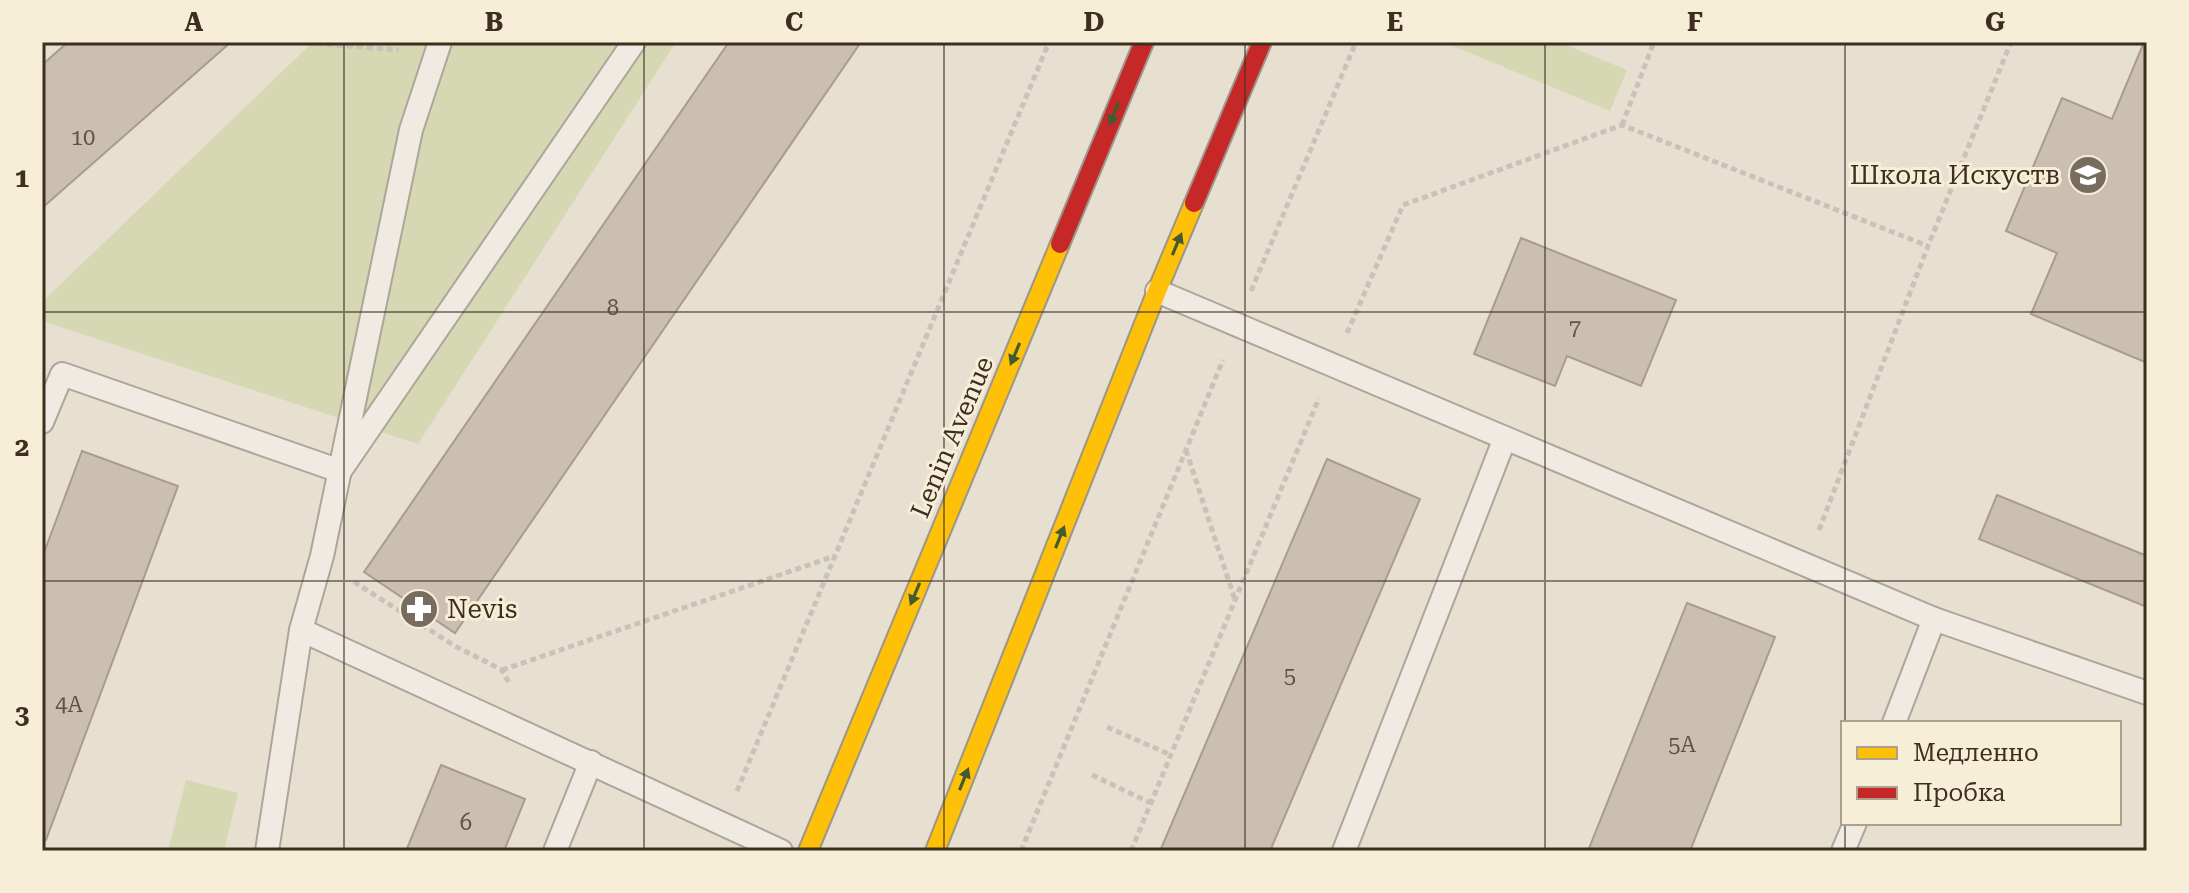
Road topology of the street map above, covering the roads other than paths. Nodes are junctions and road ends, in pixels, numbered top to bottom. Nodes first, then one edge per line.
1 (634, 42) edge
2 (1144, 42) edge
3 (1262, 42) edge
4 (438, 48) edge
5 (1157, 291) junction
6 (42, 422) edge
7 (1505, 438) junction
8 (340, 471) junction
9 (1934, 619) junction
10 (301, 630) junction
11 (2147, 693) edge
12 (1895, 721) edge
13 (591, 762) junction
14 (1854, 825) edge
15 (267, 851) edge
16 (555, 851) edge
17 (781, 851) edge
18 (808, 851) edge
19 (935, 851) edge
20 (1344, 851) edge
21 (1843, 851) edge

1 - 8 lane
2 -> 18 main road, Lenin Avenue
5 -> 3 main road
4 - 8 lane
5 - 7 lane
19 -> 5 main road
6 - 8 lane
7 - 9 lane
7 - 20 lane
8 - 10 lane
9 - 11 lane
9 - 12 lane
10 - 13 lane
10 - 15 lane
13 - 16 lane
13 - 17 lane
14 - 21 lane

